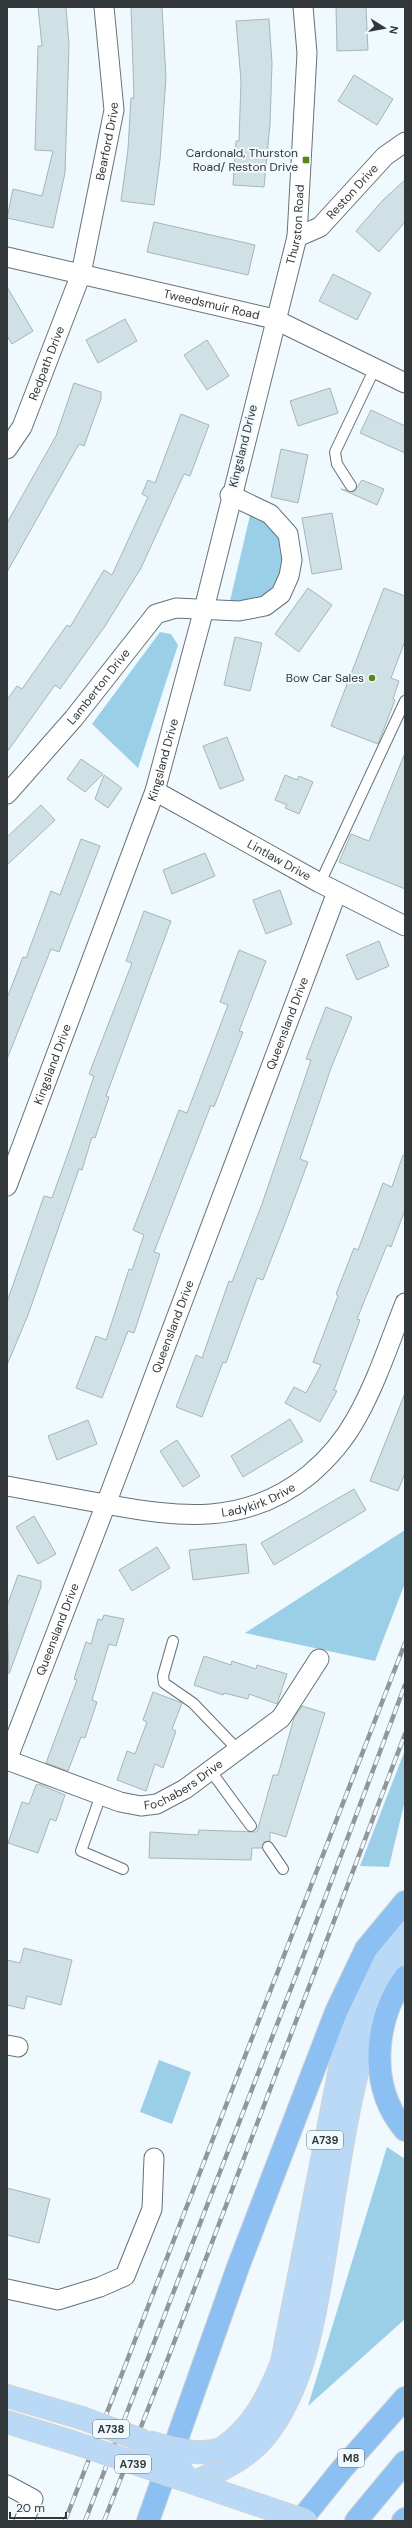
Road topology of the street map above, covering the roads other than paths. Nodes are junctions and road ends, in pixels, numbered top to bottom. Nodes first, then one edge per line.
1 (104, 7) edge
2 (304, 7) edge
3 (405, 142) edge
4 (297, 237) junction
5 (7, 257) edge
6 (81, 274) junction
7 (274, 319) junction
8 (374, 368) junction
9 (405, 383) edge
10 (7, 449) edge
11 (351, 486) dead end
12 (230, 495) junction
13 (204, 609) junction
14 (405, 701) edge
15 (155, 791) junction
16 (7, 794) edge
17 (320, 883) junction
18 (337, 892) junction
19 (405, 926) edge
20 (7, 1186) edge
21 (405, 1303) edge
22 (7, 1486) edge
23 (106, 1504) junction
24 (172, 1641) dead end
25 (319, 1659) dead end
26 (238, 1750) junction
27 (7, 1760) edge
28 (210, 1770) junction
29 (101, 1795) junction
30 (251, 1826) dead end
31 (268, 1847) dead end
32 (123, 1869) dead end
33 (283, 1869) dead end
34 (405, 1902) edge
35 (405, 1933) edge
36 (405, 1960) edge
37 (405, 1976) edge
38 (405, 2130) edge
39 (154, 2158) dead end
40 (7, 2289) edge
41 (291, 2366) junction
42 (7, 2396) edge
43 (405, 2398) edge
44 (7, 2422) edge
45 (141, 2440) junction
46 (405, 2462) edge
47 (195, 2482) junction
48 (7, 2485) edge
49 (24, 2521) edge
50 (148, 2521) edge
51 (300, 2521) edge
52 (306, 2521) edge
53 (356, 2521) edge

1 - 6 street, Bearford Drive
2 - 4 street, Thurston Road
3 - 4 street, Reston Drive
4 - 7 street, Thurston Road
5 - 6 street, Tweedsmuir Road
6 - 7 street, Tweedsmuir Road
6 - 10 street, Redpath Drive
7 - 8 street, Tweedsmuir Road
7 - 12 street, Kingsland Drive
8 - 9 street, Tweedsmuir Road
8 - 11 lane
12 - 13 street, Kingsland Drive
12 - 13 street, Lamberton Drive
13 - 15 street, Kingsland Drive
13 - 16 street, Lamberton Drive
14 - 17 lane
15 - 17 street, Lintlaw Drive
15 - 20 street, Kingsland Drive
17 - 18 street, Lintlaw Drive
18 - 19 street, Lintlaw Drive
18 - 23 street, Queensland Drive
21 - 23 street, Ladykirk Drive
22 - 23 street, Ladykirk Drive
23 - 27 street, Queensland Drive
24 - 26 lane
25 - 26 street, Fochabers Drive
26 - 28 street, Fochabers Drive
27 - 29 street, Fochabers Drive
28 - 29 street, Fochabers Drive
28 - 30 lane
29 - 32 lane
31 - 33 lane
34 - 50 highway
35 - 41 main road, A739
36 - 41 main road, A739
37 - 38 highway
39 - 40 street
41 - 45 main road, A739, bridge
41 - 47 main road, A739
42 - 45 main road, A738, bridge
43 - 51 highway, M8
44 - 47 main road, A739, bridge
45 - 47 main road, A739, bridge
46 - 53 highway
47 - 52 main road, bridge
48 - 49 street

